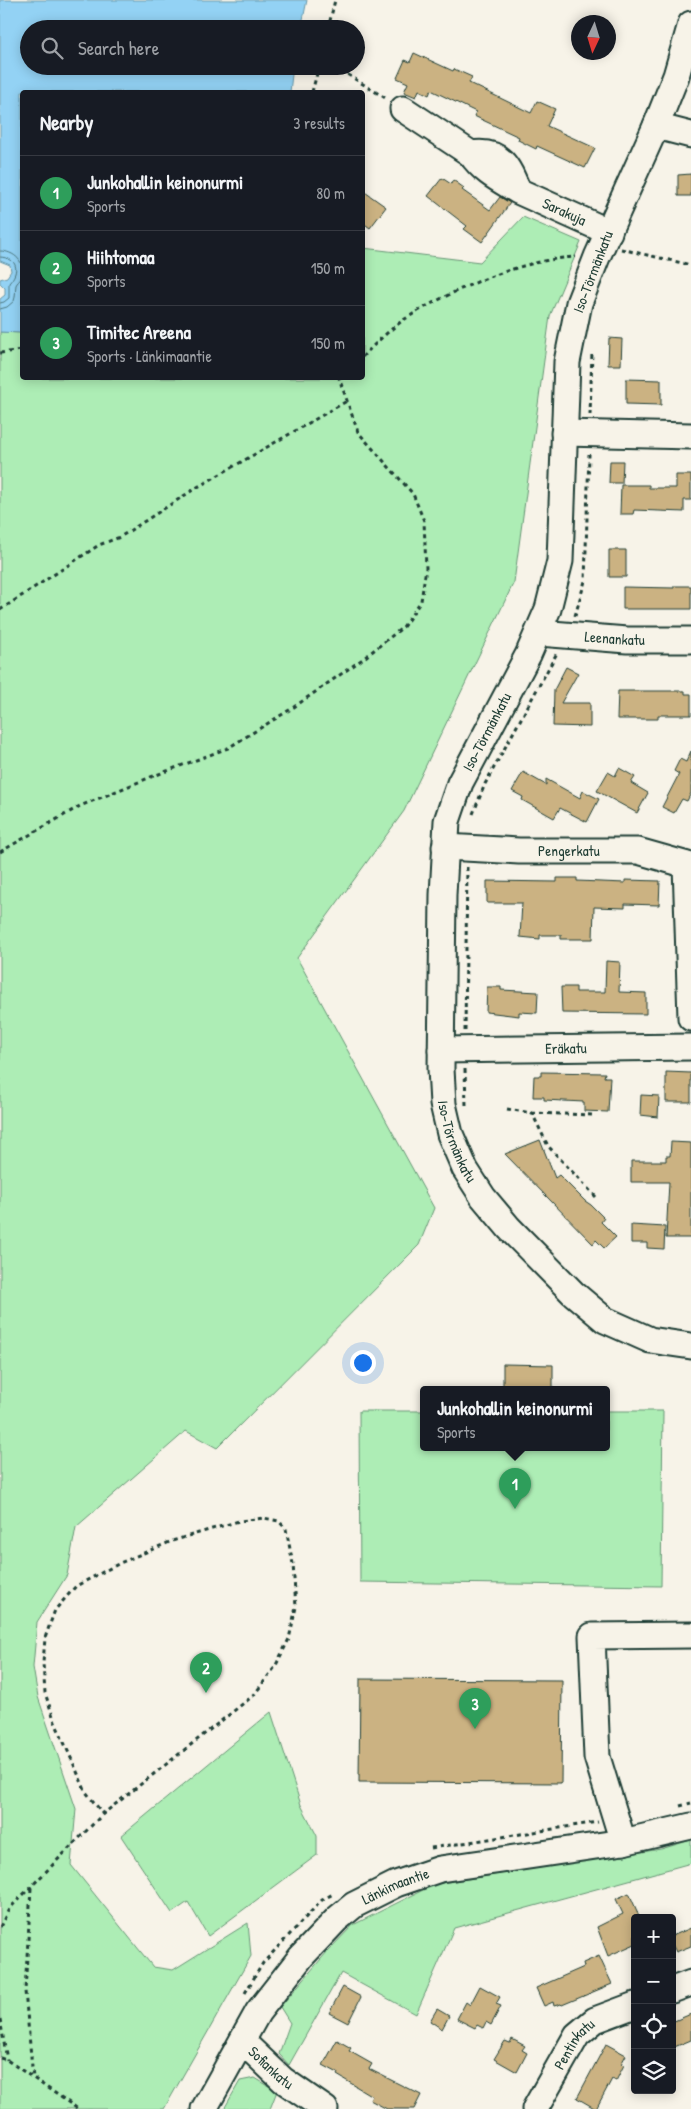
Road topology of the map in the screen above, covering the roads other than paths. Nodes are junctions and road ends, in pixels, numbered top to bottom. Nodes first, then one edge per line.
1 (691, 24) edge
2 (403, 109) road end
3 (656, 126) junction
4 (691, 135) edge
5 (613, 246) junction
6 (564, 434) junction
7 (691, 436) edge
8 (539, 633) junction
9 (691, 640) edge
10 (456, 847) junction
11 (689, 865) edge
12 (691, 1018) edge
13 (691, 1047) edge
14 (453, 1049) junction
15 (691, 1346) edge
16 (691, 1635) edge
17 (691, 1826) edge
18 (623, 1842) junction
19 (691, 1983) edge
20 (676, 1989) edge
21 (631, 2006) edge
22 (243, 2042) junction
23 (204, 2109) edge
24 (325, 2109) edge
25 (535, 2109) edge

1 - 3 street, Iso-Törmänkatu
2 - 5 street, Sarakuja
3 - 4 street
3 - 5 street, Iso-Törmänkatu
5 - 6 street, Iso-Törmänkatu
6 - 7 street
6 - 8 street, Iso-Törmänkatu
8 - 9 street, Leenankatu
8 - 10 street, Iso-Törmänkatu
10 - 11 street, Pengerkatu
10 - 14 street, Iso-Törmänkatu
11 - 12 street
13 - 14 street, Eräkatu
14 - 15 street, Iso-Törmänkatu
16 - 18 street
17 - 18 street, Länkimaantie
18 - 22 street, Länkimaantie
19 - 20 street
21 - 25 street, Pentinkatu
22 - 23 street, Länkimaantie
22 - 24 street, Sofiankatu

